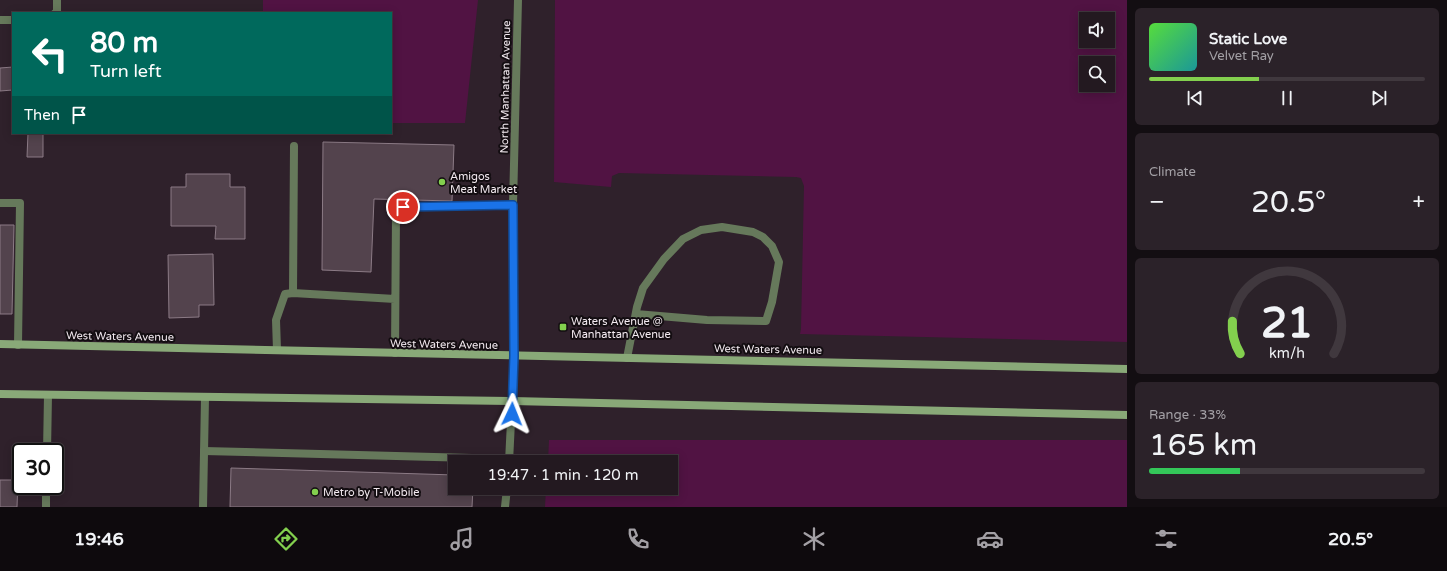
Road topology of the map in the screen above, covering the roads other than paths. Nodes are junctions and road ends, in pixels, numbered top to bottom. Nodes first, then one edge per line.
1 (57, 0) edge
2 (518, 0) edge
3 (56, 12) edge
4 (0, 20) edge
5 (12, 20) edge
6 (294, 146) dead end
7 (0, 203) edge
8 (513, 205) junction
9 (293, 293) junction
10 (395, 299) junction
11 (636, 314) junction
12 (0, 344) edge
13 (18, 345) junction
14 (277, 350) junction
15 (395, 353) junction
16 (514, 356) junction
17 (627, 358) junction
18 (1127, 369) edge
19 (0, 394) edge
20 (48, 395) junction
21 (205, 398) junction
22 (512, 401) junction
23 (1127, 415) edge
24 (47, 443) edge
25 (204, 451) junction
26 (509, 455) edge
27 (448, 457) edge
28 (46, 495) edge
29 (506, 495) edge
30 (46, 507) edge
31 (203, 507) edge
32 (505, 507) edge

1 - 3 street
2 - 8 street, North Manhattan Avenue
4 - 5 street
6 - 9 street
7 - 13 street
8 - 10 street
8 - 16 street, North Manhattan Avenue
9 - 10 street
9 - 14 street
10 - 15 street
11 - 11 street
11 - 17 street
12 - 13 main road, West Waters Avenue
13 - 14 main road, West Waters Avenue
14 - 15 main road, West Waters Avenue
15 - 16 main road, West Waters Avenue
16 - 17 main road, West Waters Avenue
16 - 22 street, North Manhattan Avenue
17 - 18 main road, West Waters Avenue
19 - 20 main road
20 - 21 main road
20 - 24 street
21 - 22 main road
21 - 25 street
22 - 23 main road
22 - 26 street, North Manhattan Avenue
25 - 27 street
25 - 31 street
28 - 30 street
29 - 32 street

